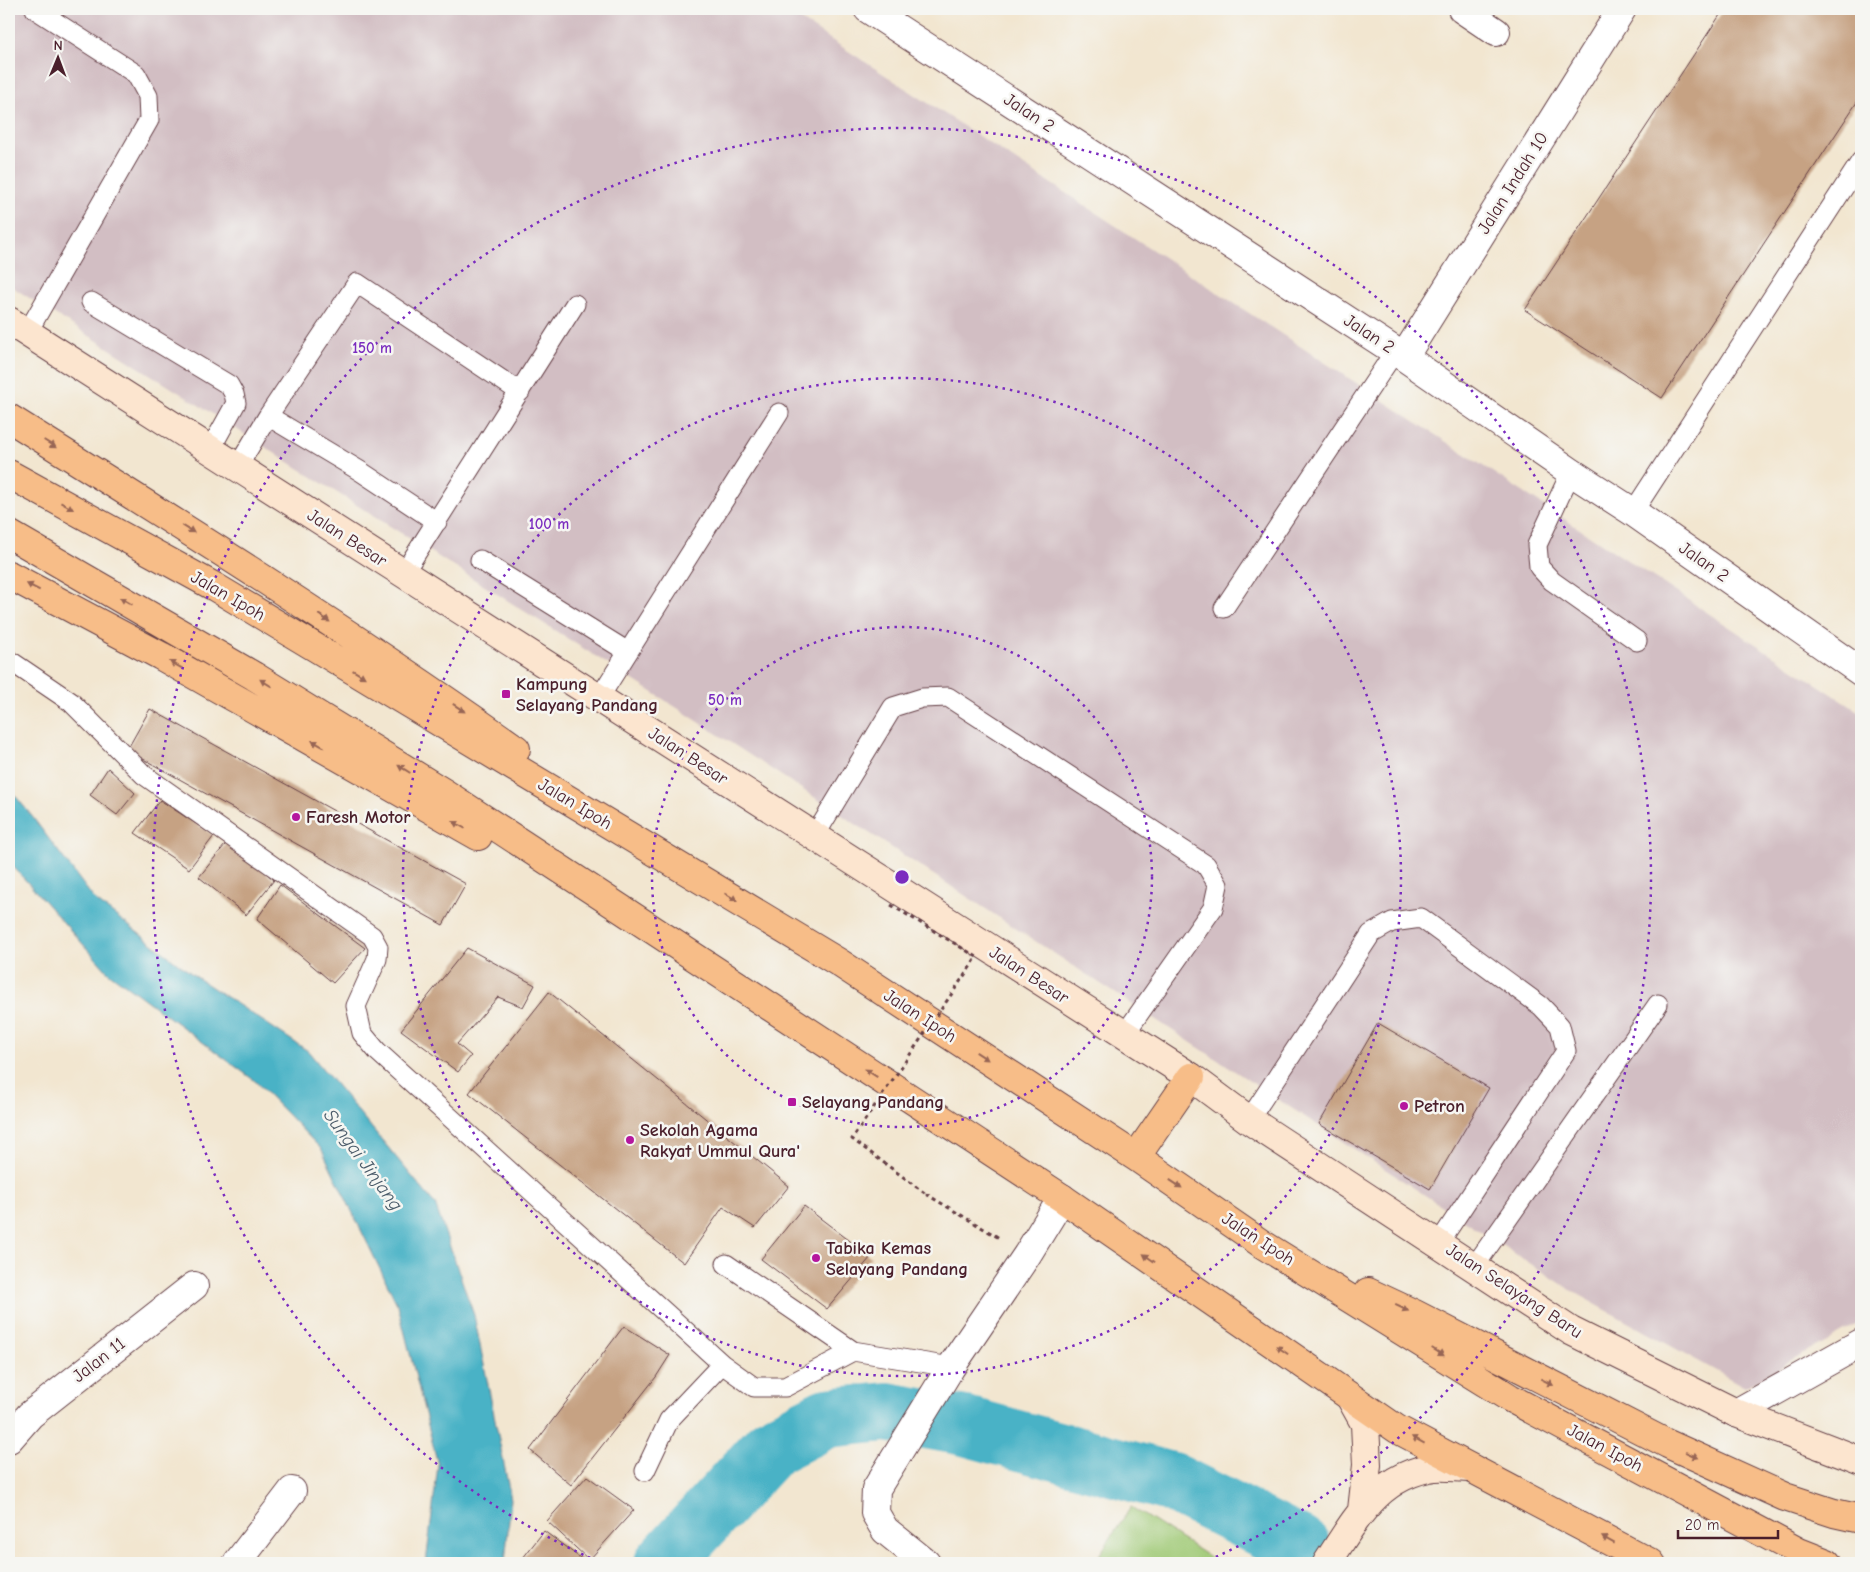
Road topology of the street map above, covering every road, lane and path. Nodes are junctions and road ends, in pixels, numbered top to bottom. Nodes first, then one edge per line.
1 (35, 9) edge
2 (868, 9) edge
3 (1462, 9) edge
4 (1622, 9) edge
5 (1496, 32) dead end
6 (1861, 161) edge
7 (91, 302) dead end
8 (575, 304) dead end
9 (18, 327) edge
10 (1399, 354) junction
11 (520, 392) junction
12 (779, 413) dead end
13 (268, 416) junction
14 (9, 418) edge
15 (210, 450) junction
16 (237, 468) junction
17 (1571, 472) junction
18 (9, 474) edge
19 (1634, 512) junction
20 (437, 522) junction
21 (9, 534) edge
22 (480, 560) dead end
23 (404, 574) junction
24 (9, 575) edge
25 (1224, 608) dead end
26 (1637, 641) dead end
27 (628, 652) junction
28 (9, 660) edge
29 (1861, 672) edge
30 (599, 698) junction
31 (814, 837) junction
32 (690, 872) junction
33 (892, 905) dead end
34 (729, 980) junction
35 (1658, 1004) dead end
36 (1124, 1035) junction
37 (1191, 1077) junction
38 (1249, 1120) junction
39 (1136, 1157) junction
40 (1062, 1198) junction
41 (1439, 1243) junction
42 (1262, 1244) junction
43 (1027, 1255) junction
44 (726, 1264) dead end
45 (1474, 1267) junction
46 (194, 1286) dead end
47 (1861, 1343) edge
48 (853, 1351) junction
49 (722, 1364) junction
50 (946, 1376) junction
51 (1350, 1397) junction
52 (1736, 1412) junction
53 (9, 1439) edge
54 (1861, 1461) edge
55 (1470, 1468) junction
56 (645, 1471) dead end
57 (292, 1491) dead end
58 (1362, 1510) junction
59 (1861, 1519) edge
60 (238, 1563) edge
61 (926, 1563) edge
62 (1327, 1563) edge
63 (1651, 1563) edge
64 (1827, 1563) edge

1 - 9 lane
2 - 10 street, Jalan 2
3 - 5 street
4 - 10 street, Jalan Indah 10
6 - 19 lane
7 - 15 lane
8 - 11 lane
9 - 15 street, Jalan Besar
10 - 17 street, Jalan 2
10 - 25 lane
11 - 13 lane
11 - 20 lane
12 - 27 lane
13 - 16 lane
13 - 20 lane
14 -> 32 highway
15 - 16 street, Jalan Besar
16 - 23 street, Jalan Besar
17 - 19 street, Jalan 2
17 - 26 lane
18 -> 32 highway, Jalan Ipoh
19 - 29 street, Jalan 2
20 - 23 lane
34 -> 21 highway
22 - 27 lane
23 - 30 street, Jalan Besar
34 -> 24 highway
27 - 30 lane
28 - 49 lane
30 - 31 street, Jalan Besar
31 - 36 street, Jalan Besar
31 - 36 lane
32 -> 39 highway, Jalan Ipoh
33 - 43 path, bridge
40 -> 34 highway
35 - 45 lane
36 - 37 street, Jalan Besar
37 - 38 street, Jalan Selayang Baru
37 - 39 highway
38 - 41 street, Jalan Selayang Baru
38 - 41 lane
39 -> 42 highway, Jalan Ipoh
40 - 43 street
51 -> 40 highway
41 - 45 street, Jalan Selayang Baru
42 -> 59 highway
42 -> 64 highway, Jalan Ipoh
43 - 50 street
44 - 48 lane
45 - 52 street, Jalan Selayang Baru
46 - 53 street, Jalan 11
47 - 52 street
48 - 49 lane
48 - 50 lane
49 - 56 lane
50 - 61 street
55 -> 51 highway
51 - 58 street
52 - 54 street, Jalan Selayang Baru
55 - 58 street
63 -> 55 highway
57 - 60 street
58 - 62 street

